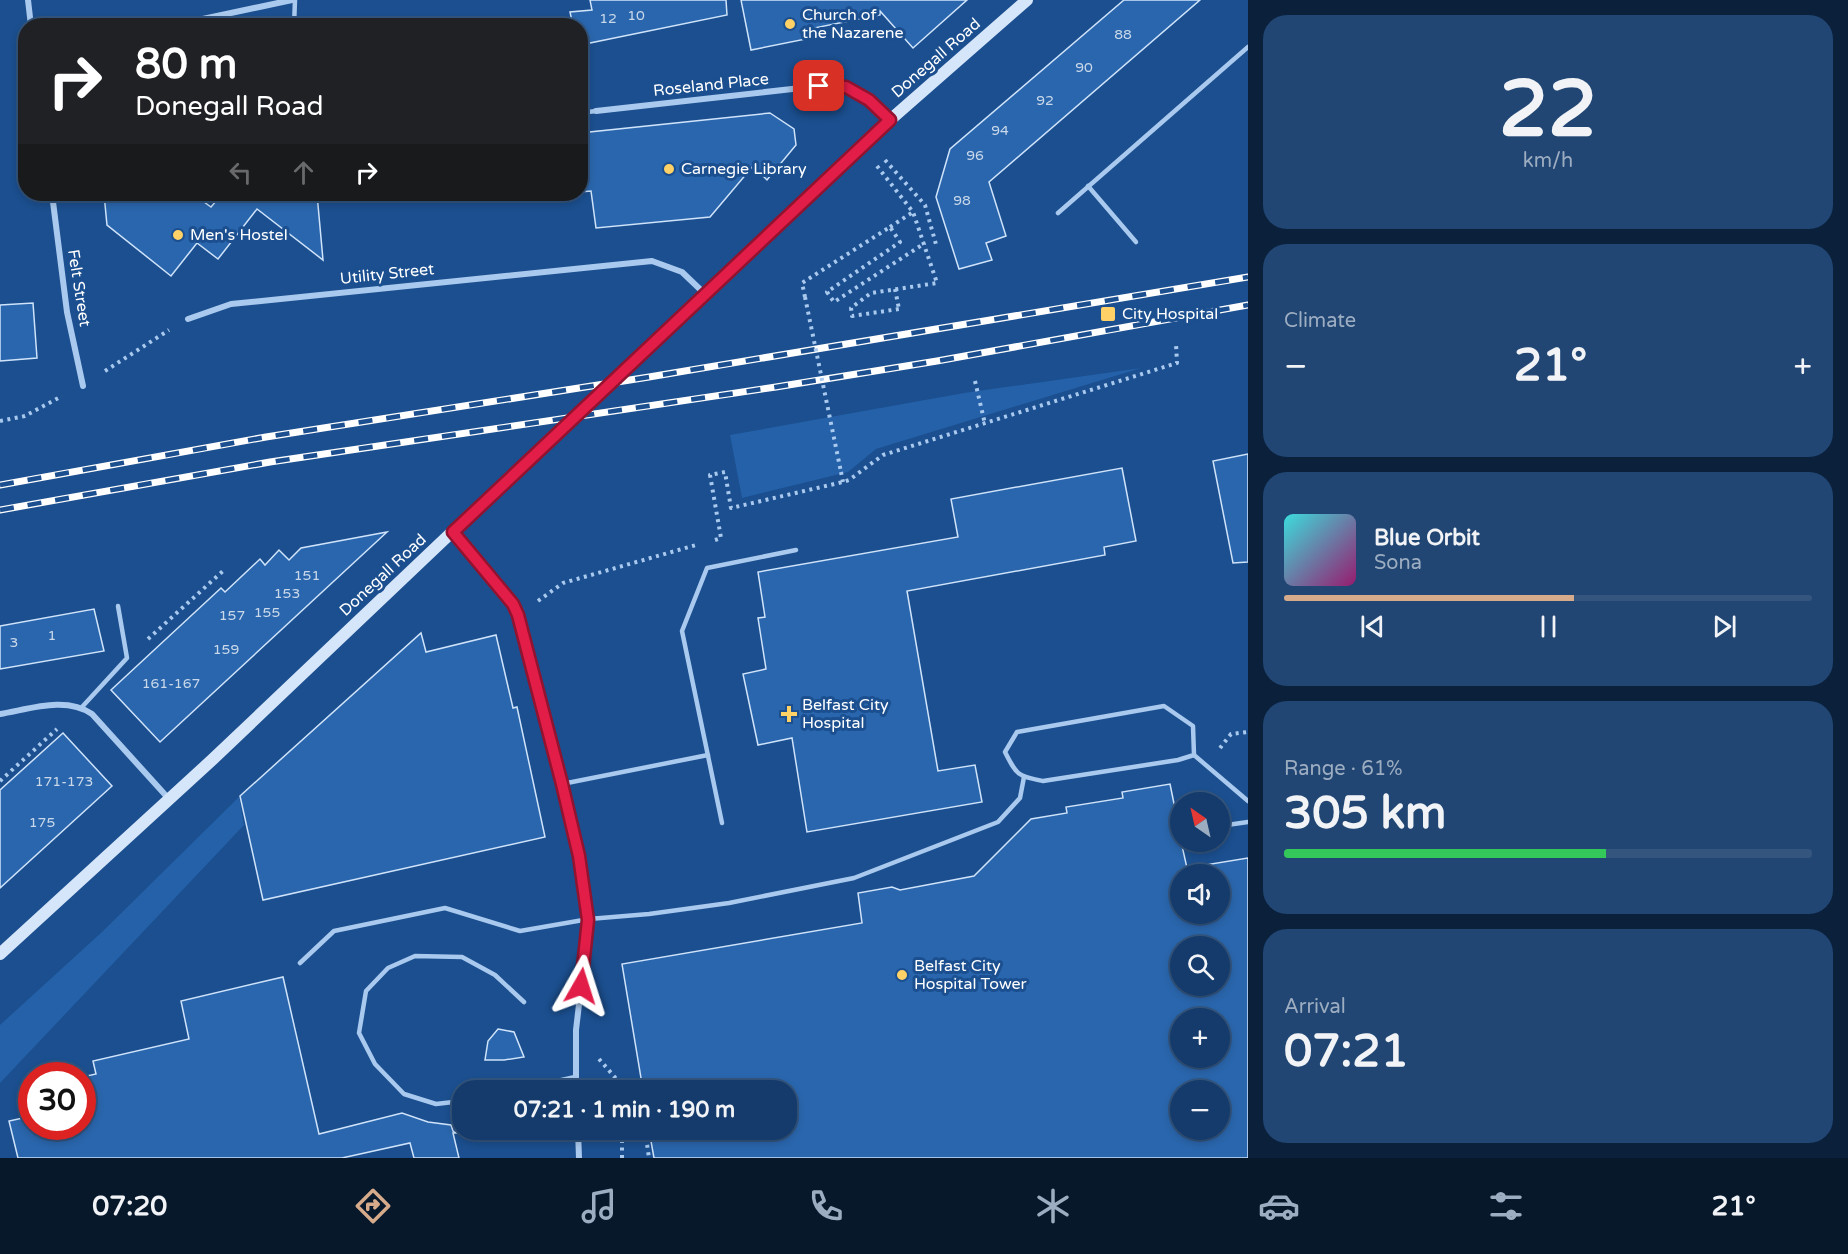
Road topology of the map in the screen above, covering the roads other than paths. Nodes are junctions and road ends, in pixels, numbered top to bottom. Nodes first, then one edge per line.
1 (28, 0) edge
2 (293, 0) edge
3 (1027, 0) edge
4 (30, 18) edge
5 (208, 18) edge
6 (294, 18) edge
7 (1248, 47) edge
8 (596, 111) joint
9 (588, 112) edge
10 (890, 120) junction
11 (1088, 186) junction
12 (53, 201) edge
13 (1058, 213) dead end
14 (1136, 242) dead end
15 (705, 294) junction
16 (188, 319) road end
17 (83, 386) road end
18 (453, 532) junction
19 (796, 550) dead end
20 (118, 606) dead end
21 (82, 707) junction
22 (0, 714) edge
23 (1194, 754) junction
24 (708, 755) junction
25 (1024, 777) junction
26 (562, 784) junction
27 (169, 799) junction
28 (1248, 801) edge
29 (1248, 822) edge
30 (722, 823) dead end
31 (1230, 825) edge
32 (588, 920) junction
33 (0, 954) edge
34 (300, 963) dead end
35 (524, 1002) dead end
36 (575, 1077) junction
37 (562, 1080) edge
38 (575, 1080) edge
39 (452, 1102) edge
40 (578, 1140) edge
41 (579, 1158) edge

1 - 4 street
2 - 5 street
2 - 6 lane
3 - 10 street, Donegall Road
7 - 11 lane
8 - 9 lane
8 - 10 street, Roseland Place
10 - 15 street, Donegall Road
11 - 13 lane
11 - 14 lane
12 - 17 street, Felt Street
15 - 16 street, Utility Street
15 - 18 street, Donegall Road, bridge
18 - 26 street
18 - 27 street, Donegall Road
19 - 24 lane
20 - 21 lane
21 - 22 street
21 - 27 street
23 - 25 lane
23 - 25 lane
23 - 28 lane
24 - 26 lane
24 - 30 lane
25 - 32 lane
26 - 32 street
27 - 33 street, Donegall Road
29 - 31 lane
32 - 34 lane
32 - 36 street
35 - 39 lane
36 - 37 lane
36 - 38 street
40 - 41 street

